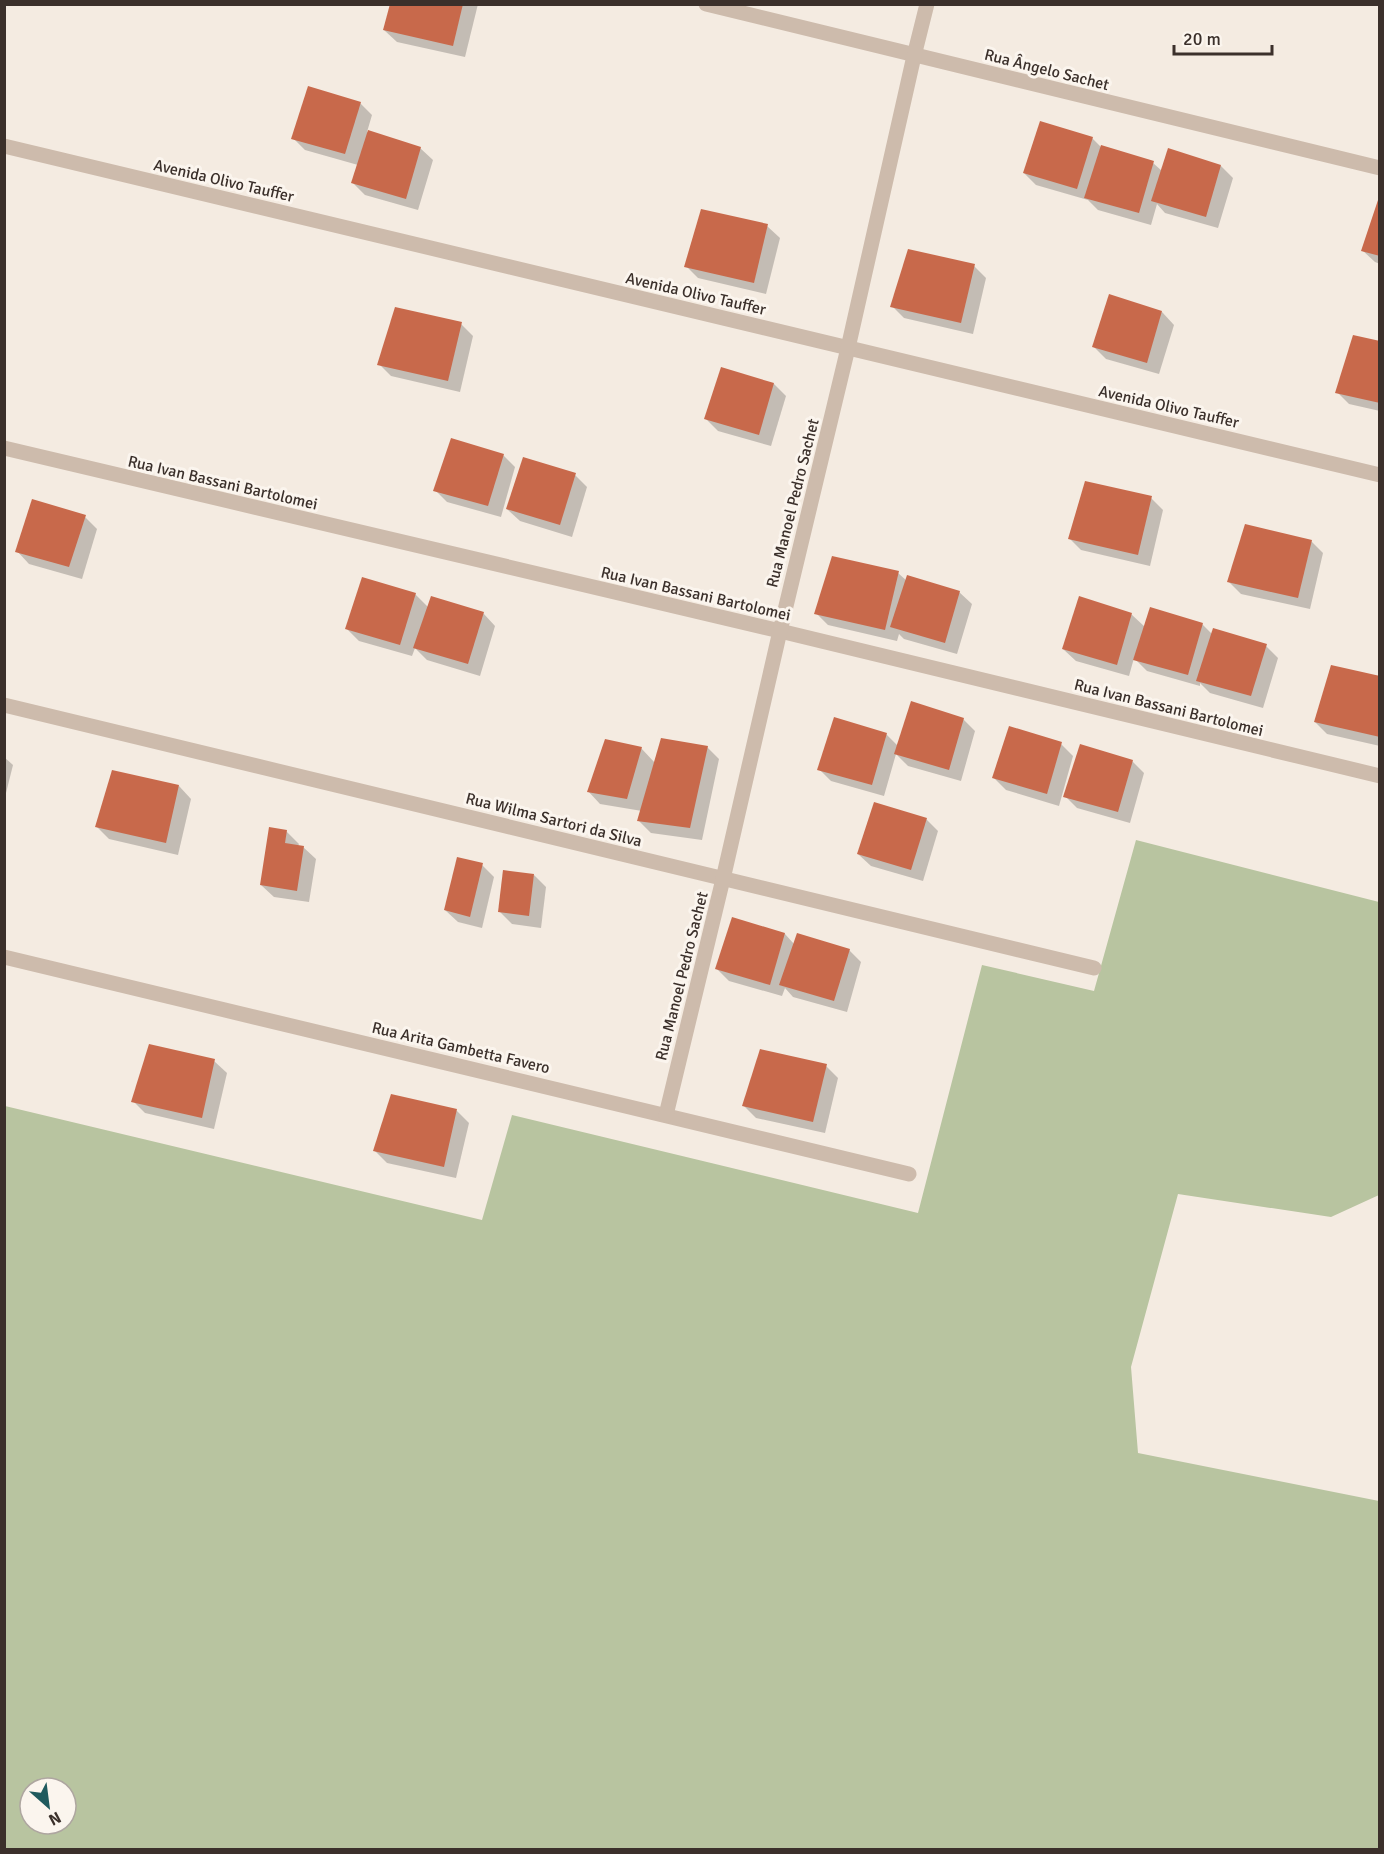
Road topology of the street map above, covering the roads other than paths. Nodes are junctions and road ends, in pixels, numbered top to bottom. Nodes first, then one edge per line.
1 (706, 4) edge
2 (927, 4) edge
3 (914, 56) junction
4 (4, 146) edge
5 (1380, 168) edge
6 (848, 348) junction
7 (4, 448) edge
8 (1380, 475) edge
9 (780, 631) junction
10 (4, 705) edge
11 (1380, 776) edge
12 (723, 879) junction
13 (4, 957) edge
14 (1094, 968) dead end
15 (666, 1115) junction
16 (909, 1174) dead end

1 - 3 street, Rua Ângelo Sachet
2 - 3 street, Rua Manoel Pedro Sachet
3 - 5 street, Rua Ângelo Sachet
3 - 6 street, Rua Manoel Pedro Sachet
4 - 6 street, Avenida Olivo Tauffer
6 - 8 street, Avenida Olivo Tauffer
6 - 9 street, Rua Manoel Pedro Sachet
7 - 9 street, Rua Ivan Bassani Bartolomei
9 - 11 street, Rua Ivan Bassani Bartolomei
9 - 12 street, Rua Manoel Pedro Sachet
10 - 12 street, Rua Wilma Sartori da Silva
12 - 14 street, Rua Wilma Sartori da Silva
12 - 15 street, Rua Manoel Pedro Sachet
13 - 15 street, Rua Arita Gambetta Favero
15 - 16 street, Rua Arita Gambetta Favero

